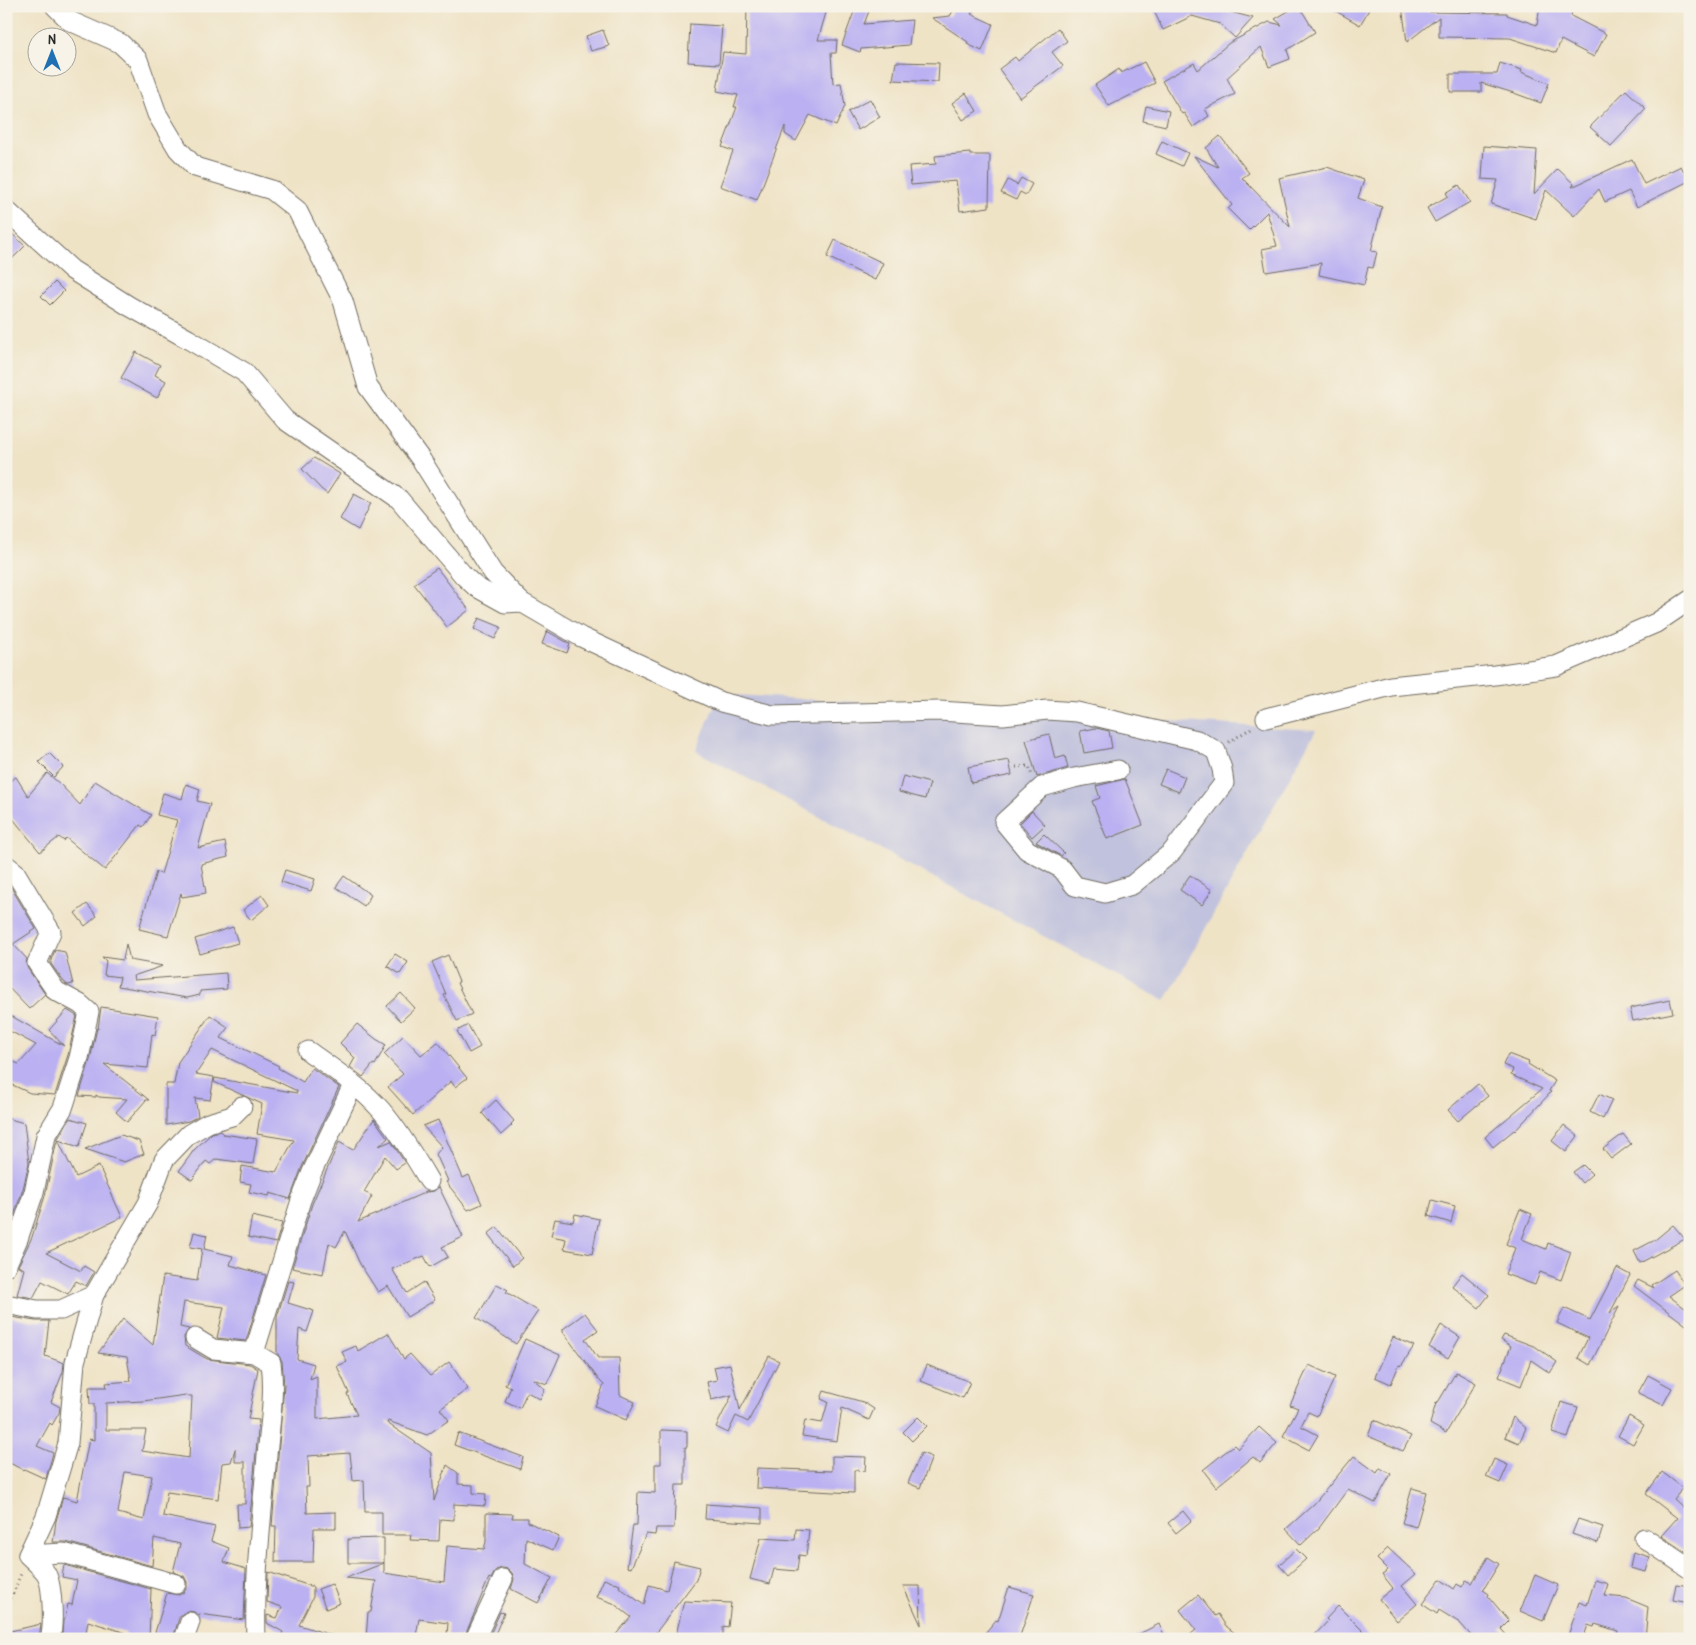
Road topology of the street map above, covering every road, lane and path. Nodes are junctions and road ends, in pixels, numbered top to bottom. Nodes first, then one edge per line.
1 (55, 6) edge
2 (6, 210) edge
3 (1690, 600) edge
4 (521, 602) junction
5 (1266, 718) joint
6 (1216, 751) junction
7 (1029, 766) dead end
8 (1016, 767) dead end
9 (1118, 770) dead end
10 (6, 865) edge
11 (308, 1051) dead end
12 (353, 1085) junction
13 (242, 1106) dead end
14 (429, 1181) dead end
15 (6, 1266) edge
16 (94, 1295) junction
17 (6, 1304) edge
18 (195, 1338) dead end
19 (254, 1353) junction
20 (1644, 1538) dead end
21 (28, 1555) junction
22 (1690, 1570) edge
23 (503, 1579) dead end
24 (176, 1584) dead end
25 (6, 1601) edge
26 (50, 1639) edge
27 (256, 1639) edge
28 (475, 1639) edge

1 - 4 street
2 - 4 street
3 - 5 street
4 - 6 street
5 - 6 path
6 - 9 street
7 - 8 path
10 - 15 street
11 - 12 street
12 - 14 street
12 - 19 street
13 - 16 street
16 - 17 street
16 - 21 street
18 - 19 street
19 - 27 street
20 - 22 street
21 - 24 street
21 - 25 path
21 - 26 street
23 - 28 street

